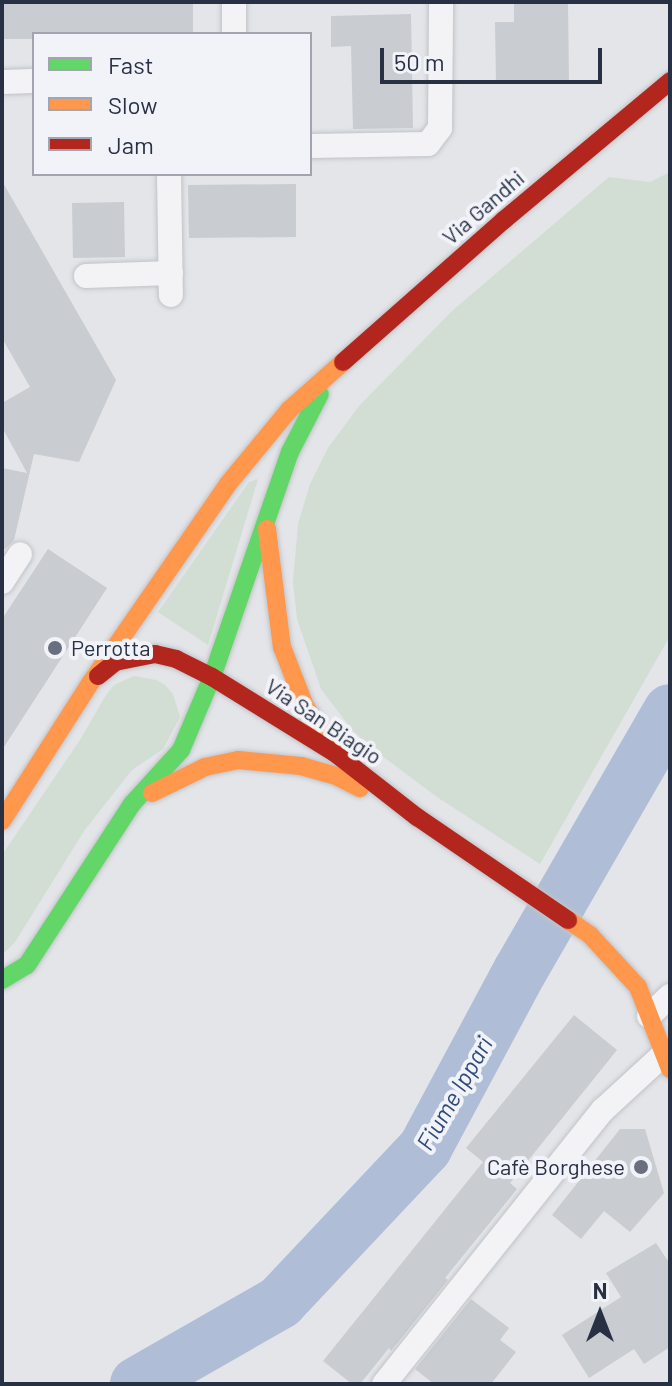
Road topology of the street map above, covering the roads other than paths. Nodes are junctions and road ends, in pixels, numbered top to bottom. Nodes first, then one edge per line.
1 (234, 2) edge
2 (441, 2) edge
3 (234, 32) edge
4 (32, 81) edge
5 (670, 81) edge
6 (2, 82) edge
7 (312, 146) edge
8 (169, 176) edge
9 (86, 276) dead end
10 (331, 372) junction
11 (266, 513) junction
12 (20, 554) dead end
13 (2, 582) edge
14 (212, 677) junction
15 (91, 682) junction
16 (336, 754) junction
17 (132, 804) junction
18 (417, 817) junction
19 (2, 821) edge
20 (2, 980) edge
21 (670, 996) edge
22 (649, 1016) junction
23 (668, 1061) edge
24 (384, 1384) edge

1 - 3 street
2 - 7 street
4 - 6 street
5 - 10 main road, Via Gandhi
8 - 9 street
10 - 11 main road
10 - 15 main road, Via Gandhi
11 - 14 main road
11 - 16 main road
12 - 13 street
14 - 15 main road, Via San Biagio
14 - 16 main road, Via San Biagio
14 - 17 main road
15 - 19 main road, Via Gandhi
16 - 18 main road, Via San Biagio
17 - 18 main road
17 - 20 main road
18 - 22 main road, Via San Biagio
21 - 22 street
22 - 23 main road
23 - 24 street

